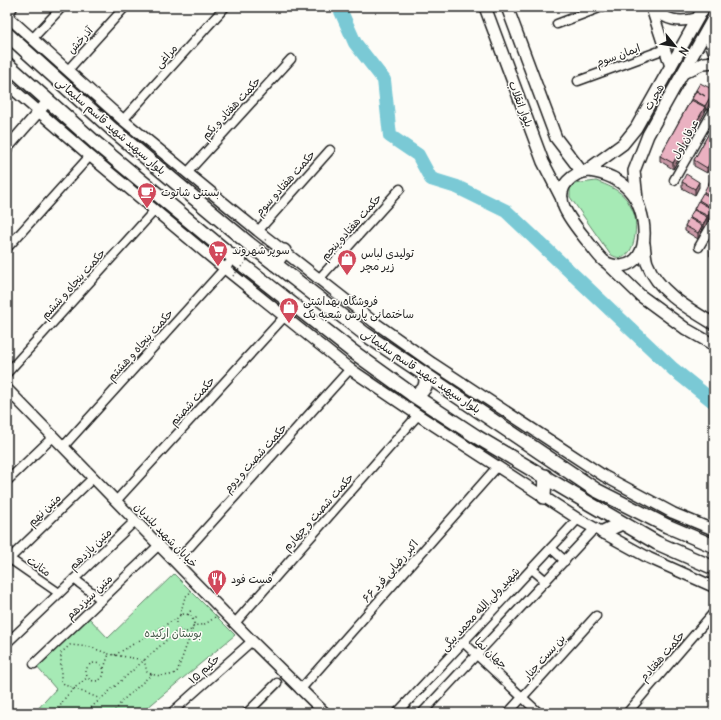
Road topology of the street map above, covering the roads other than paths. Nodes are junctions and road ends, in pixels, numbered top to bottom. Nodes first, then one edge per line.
1 (13, 7) edge
2 (62, 7) edge
3 (125, 7) edge
4 (225, 7) edge
5 (485, 7) edge
6 (507, 7) edge
7 (602, 7) edge
8 (651, 7) edge
9 (704, 7) edge
10 (8, 16) edge
11 (714, 17) edge
12 (698, 18) junction
13 (557, 24) dead end
14 (707, 30) junction
15 (7, 34) edge
16 (33, 38) junction
17 (665, 49) junction
18 (714, 51) edge
19 (292, 59) dead end
20 (714, 62) edge
21 (7, 64) edge
22 (671, 68) junction
23 (68, 70) junction
24 (683, 73) junction
25 (578, 81) dead end
26 (7, 84) edge
27 (89, 90) junction
28 (80, 100) junction
29 (48, 101) junction
30 (714, 110) edge
31 (38, 112) junction
32 (123, 120) junction
33 (7, 148) edge
34 (330, 150) dead end
35 (90, 156) junction
36 (584, 171) junction
37 (186, 173) junction
38 (674, 180) dead end
39 (400, 189) dead end
40 (562, 200) junction
41 (638, 202) junction
42 (155, 210) junction
43 (714, 220) edge
44 (258, 231) junction
45 (643, 242) junction
46 (699, 247) dead end
47 (7, 248) edge
48 (284, 251) junction
49 (234, 258) junction
50 (608, 263) junction
51 (275, 264) junction
52 (224, 268) junction
53 (319, 279) junction
54 (285, 316) junction
55 (714, 324) edge
56 (714, 346) edge
57 (350, 369) junction
58 (7, 373) edge
59 (425, 375) junction
60 (444, 388) junction
61 (9, 395) edge
62 (413, 395) junction
63 (431, 407) junction
64 (418, 415) junction
65 (53, 437) junction
66 (63, 447) junction
67 (497, 467) junction
68 (545, 476) junction
69 (93, 478) junction
70 (7, 481) edge
71 (544, 497) junction
72 (116, 501) junction
73 (578, 519) junction
74 (135, 521) junction
75 (622, 523) junction
76 (599, 530) junction
77 (714, 530) edge
78 (159, 545) junction
79 (714, 546) edge
80 (551, 548) junction
81 (8, 559) edge
82 (565, 561) junction
83 (176, 562) junction
84 (714, 568) edge
85 (532, 569) junction
86 (74, 579) junction
87 (546, 581) junction
88 (714, 587) edge
89 (59, 593) junction
90 (102, 600) junction
91 (714, 612) edge
92 (596, 616) dead end
93 (235, 623) junction
94 (252, 641) junction
95 (8, 642) edge
96 (463, 642) junction
97 (476, 654) junction
98 (34, 664) dead end
99 (277, 683) dead end
100 (300, 690) junction
101 (522, 698) junction
102 (170, 713) edge
103 (247, 713) edge
104 (325, 713) edge
105 (397, 713) edge
106 (422, 713) edge
107 (508, 713) edge
108 (538, 713) edge
109 (627, 713) edge

1 - 10 street
2 - 16 street
3 - 23 street, آذرخش
4 - 32 street, مراغی
5 - 40 main road, بلوار انقلاب
6 - 36 main road, بلوار انقلاب
7 - 13 street
8 - 12 street
8 - 17 street
9 - 12 main road, هجرت
10 - 16 street
11 - 14 main road, هجرت
12 - 22 main road, هجرت
14 - 18 main road
14 - 24 main road, هجرت
15 - 28 main road, بلوار سپهبد شهید قاسم سلیمانی
16 - 23 street
17 - 22 street
17 - 25 street, ایمان سوم
19 - 37 street, حکمت هفتاد و یکم
20 - 24 main road
21 - 29 main road, بلوار سپهبد شهید قاسم سلیمانی
22 - 36 main road, هجرت
23 - 27 street
24 - 41 main road, هجرت
26 - 31 street
27 - 28 street
27 - 32 street
28 - 51 main road, بلوار سپهبد شهید قاسم سلیمانی
29 - 31 street
29 - 49 main road, بلوار سپهبد شهید قاسم سلیمانی
30 - 38 street, عرفان اول
31 - 33 street
31 - 35 street
32 - 37 street
34 - 44 street, حکمت هفتادو سوم
35 - 42 street
35 - 47 street
36 - 40 main road
36 - 41 main road
37 - 44 street
39 - 53 street, حکمت هفتادو پنجم
40 - 50 main road
41 - 45 main road
42 - 52 street
42 - 58 street, حکمت پنجاه و ششم
43 - 46 street
44 - 48 street
45 - 50 main road
45 - 55 main road
48 - 51 main road
48 - 53 street
49 - 52 street, حکمت پنجاه و هشتم
49 - 62 main road, بلوار سپهبد شهید قاسم سلیمانی
50 - 56 main road
51 - 59 main road, بلوار سپهبد شهید قاسم سلیمانی
52 - 54 street
52 - 66 street, حکمت پنجاه و هشتم
53 - 77 street
54 - 57 street
54 - 72 street, حکمت شصتم
57 - 64 street
57 - 83 street, حکمت شصت و دوم
59 - 60 main road, بلوار سپهبد شهید قاسم سلیمانی
59 - 62 main road
60 - 63 main road
60 - 79 main road, بلوار سپهبد شهید قاسم سلیمانی
61 - 65 street, خیابان شهید بلندیان
62 - 63 main road, بلوار سپهبد شهید قاسم سلیمانی
63 - 68 main road, بلوار سپهبد شهید قاسم سلیمانی
64 - 67 street
64 - 93 street, حکمت شصت و چهارم
65 - 66 street, خیابان شهید بلندیان
65 - 70 street
66 - 69 street, خیابان شهید بلندیان
67 - 71 street
67 - 100 street, ۶۶ اکبر رضایی فرد
68 - 71 main road
68 - 75 main road, بلوار سپهبد شهید قاسم سلیمانی
69 - 72 street, خیابان شهید بلندیان
69 - 81 street, متین نهم
71 - 73 street
72 - 74 street, خیابان شهید بلندیان
73 - 76 street
73 - 80 street, شهید ولی الله محمد بیگی
74 - 78 street, خیابان شهید بلندیان
74 - 86 street, متین یازدهم
75 - 76 main road
75 - 84 main road, بلوار سپهبد شهید قاسم سلیمانی
76 - 82 street
76 - 88 street
78 - 83 street, خیابان شهید بلندیان
78 - 90 street, متین سیزدهم
80 - 82 street
80 - 85 street, شهید ولی الله محمد بیگی
81 - 89 street, متانت
82 - 87 street
83 - 93 street, خیابان شهید بلندیان
85 - 87 street
85 - 96 street, شهید ولی الله محمد بیگی
86 - 89 street, متین یازدهم
86 - 90 street
87 - 97 street
89 - 95 street, متین یازدهم
90 - 98 street, متین سیزدهم
91 - 109 street, حکمت هفتادم
92 - 101 street, بن بست چنار
93 - 94 street, خیابان شهید بلندیان
94 - 100 street, خیابان شهید بلندیان
94 - 102 street, حکیم ۱۵
96 - 97 street, جهان نما
96 - 105 street, شهید ولی الله محمد بیگی
97 - 101 street, جهان نما
97 - 106 street
99 - 103 street
100 - 104 street, خیابان شهید بلندیان
101 - 107 street, بن بست چنار
101 - 108 street, جهان نما

